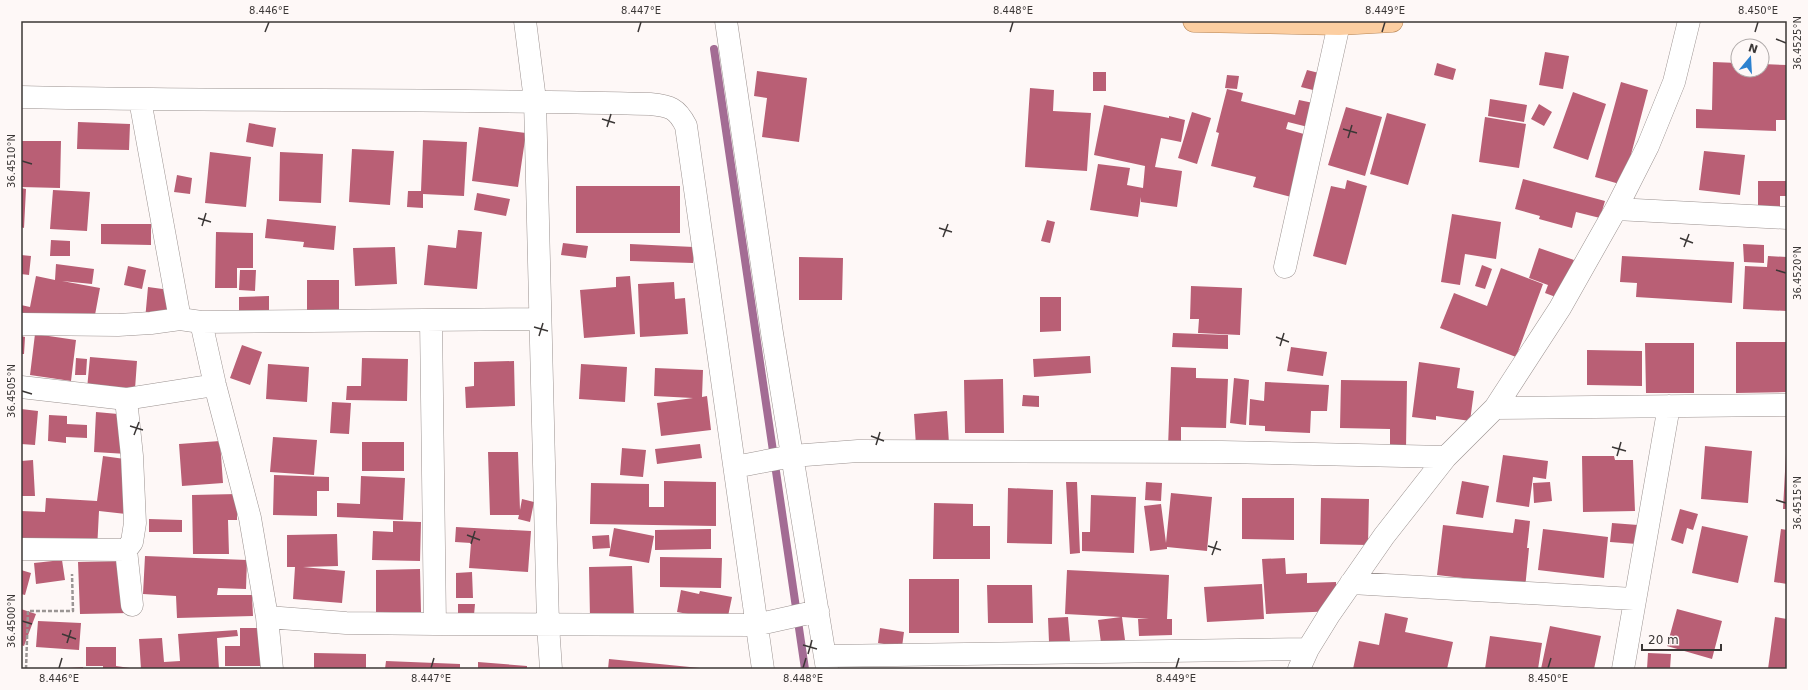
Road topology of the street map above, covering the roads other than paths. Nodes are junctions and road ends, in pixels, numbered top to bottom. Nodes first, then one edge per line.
1 (525, 21) edge
2 (726, 21) edge
3 (1194, 21) edge
4 (1392, 21) edge
5 (1689, 21) edge
6 (1339, 24) junction
7 (21, 97) edge
8 (140, 100) junction
9 (535, 100) junction
10 (1616, 209) junction
11 (1787, 218) edge
12 (1284, 267) dead end
13 (539, 318) junction
14 (180, 319) junction
15 (431, 320) junction
16 (201, 322) junction
17 (21, 324) edge
18 (215, 385) junction
19 (21, 387) edge
20 (126, 399) junction
21 (1787, 405) edge
22 (1669, 406) junction
23 (1495, 408) junction
24 (792, 456) junction
25 (1446, 457) junction
26 (735, 467) junction
27 (21, 549) edge
28 (126, 550) junction
29 (1350, 583) junction
30 (1634, 600) junction
31 (132, 604) dead end
32 (818, 611) junction
33 (267, 617) junction
34 (435, 624) junction
35 (548, 625) junction
36 (755, 625) junction
37 (1308, 649) junction
38 (827, 663) edge
39 (272, 669) edge
40 (551, 669) edge
41 (763, 669) edge
42 (1299, 669) edge
43 (1622, 669) edge

1 - 9 street
2 - 24 street
3 - 6 main road
4 - 6 main road
5 - 10 street
6 - 12 street
7 - 8 street
8 - 9 street
8 - 14 street
9 - 13 street
9 - 26 street
10 - 11 street
10 - 23 street
13 - 15 street
13 - 35 street
14 - 16 street
14 - 17 street
15 - 16 street
15 - 34 street
16 - 18 street
18 - 20 street
18 - 33 street
19 - 20 street
20 - 28 street
21 - 22 street
22 - 23 street
22 - 30 street
23 - 25 street
24 - 25 street
24 - 26 street
24 - 32 street
25 - 29 street
26 - 36 street
27 - 28 street
28 - 31 street
29 - 30 street
29 - 37 street
30 - 43 street
32 - 36 street
32 - 38 street
33 - 34 street
33 - 39 street
34 - 35 street
35 - 36 street
35 - 40 street
36 - 41 street
37 - 38 street
37 - 42 street

